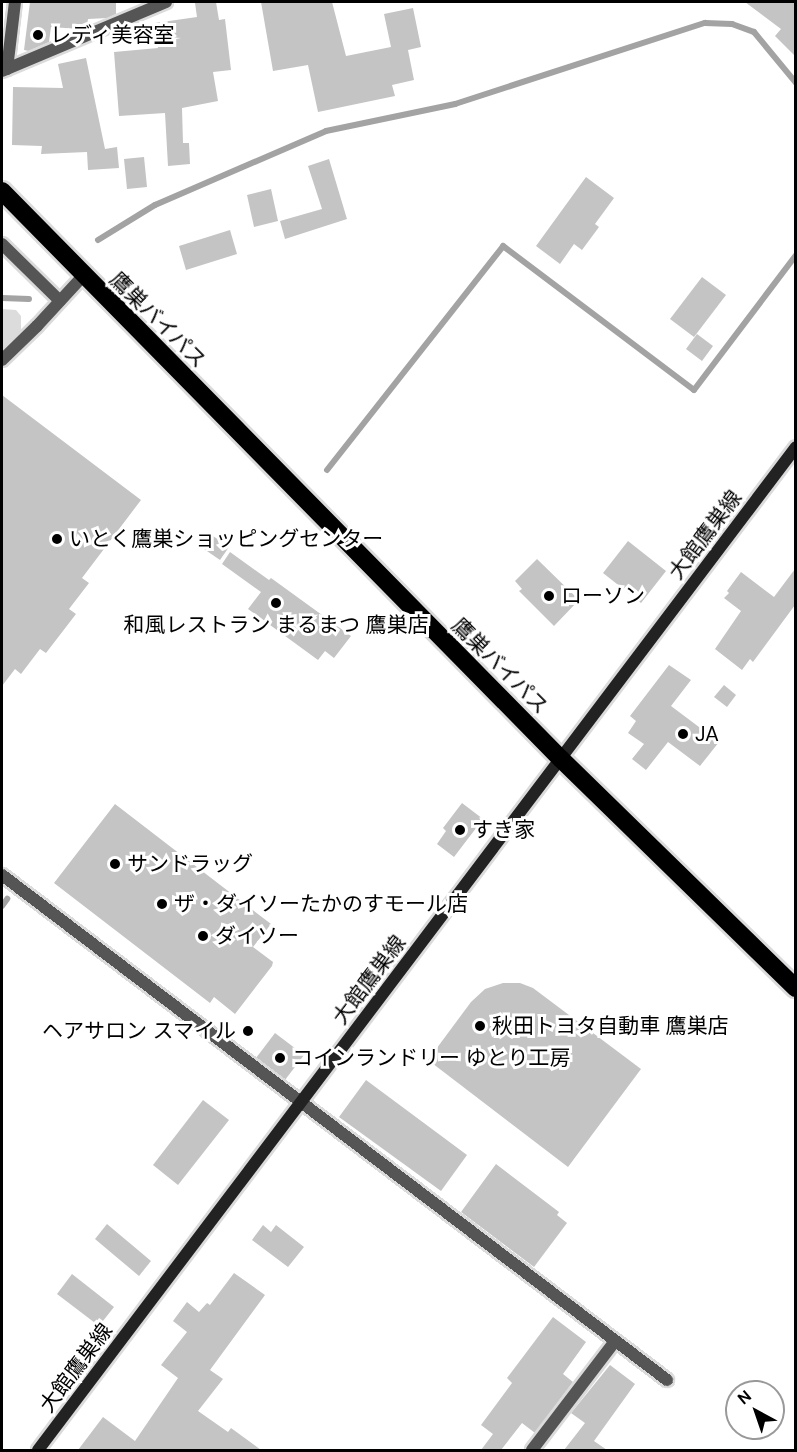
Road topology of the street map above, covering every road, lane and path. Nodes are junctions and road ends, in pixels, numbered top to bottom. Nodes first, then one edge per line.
1 (15, 2) edge
2 (166, 2) edge
3 (6, 42) edge
4 (4, 70) edge
5 (2, 191) edge
6 (2, 244) edge
7 (83, 276) junction
8 (60, 302) junction
9 (2, 360) edge
10 (795, 447) edge
11 (561, 759) junction
12 (2, 875) edge
13 (795, 988) edge
14 (300, 1103) junction
15 (615, 1341) junction
16 (667, 1380) dead end
17 (38, 1450) edge
18 (532, 1450) edge

1 - 3 street
2 - 4 street
3 - 4 street
5 - 7 highway, 鷹巣バイパス
6 - 8 street
7 - 8 street
7 - 11 highway, 鷹巣バイパス
8 - 9 street
10 - 11 main road, 大館鷹巣線
11 - 13 highway, 鷹巣バイパス
11 - 14 main road, 大館鷹巣線
12 - 14 street
14 - 15 street
14 - 17 main road, 大館鷹巣線
15 - 16 street
15 - 18 street

